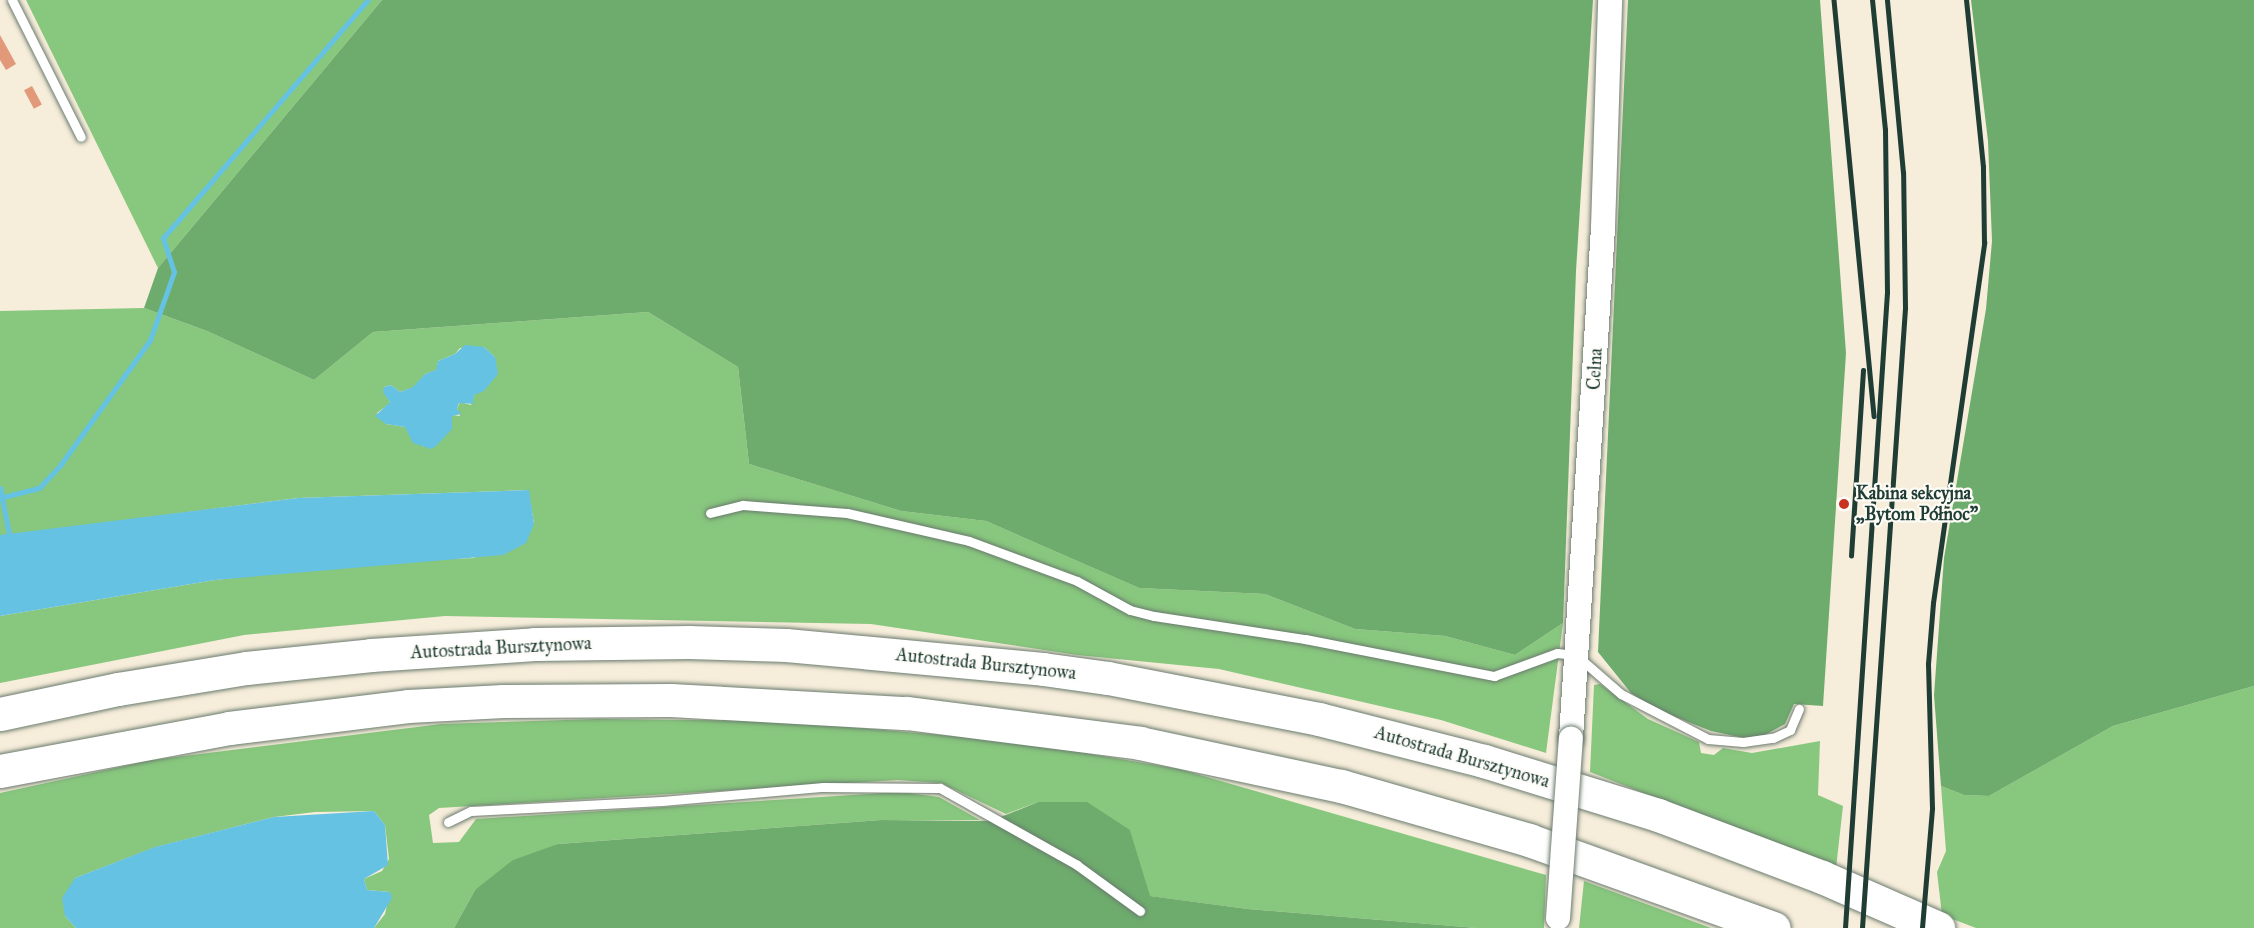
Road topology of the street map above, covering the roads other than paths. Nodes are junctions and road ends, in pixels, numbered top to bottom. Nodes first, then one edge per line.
1 (12, 0) edge
2 (1611, 0) edge
3 (81, 137) dead end
4 (710, 513) dead end
5 (1576, 655) junction
6 (1799, 709) dead end
7 (0, 714) edge
8 (0, 771) edge
9 (448, 822) dead end
10 (1140, 911) dead end
11 (1558, 923) edge
12 (1774, 928) edge
13 (1938, 928) edge

1 - 3 lane
2 - 5 street, Celna
4 - 5 lane
5 - 6 lane
5 - 11 street, Celna, bridge
7 - 13 highway, Autostrada Bursztynowa
8 - 12 highway
9 - 10 lane

